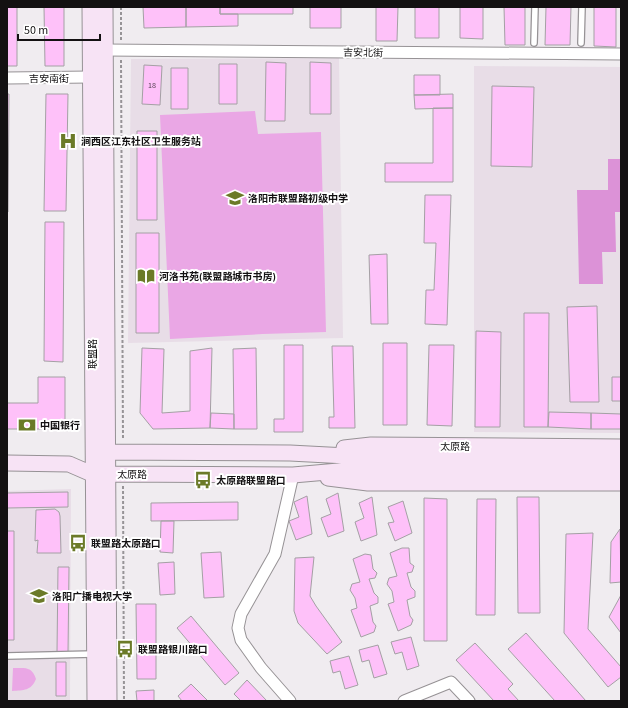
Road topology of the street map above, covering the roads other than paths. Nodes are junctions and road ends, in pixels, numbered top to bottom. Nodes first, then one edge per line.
1 (90, 7) edge
2 (105, 7) edge
3 (535, 7) edge
4 (582, 7) edge
5 (581, 43) dead end
6 (534, 44) dead end
7 (105, 50) junction
8 (621, 54) edge
9 (90, 77) junction
10 (7, 78) edge
11 (621, 446) edge
12 (92, 452) junction
13 (108, 452) junction
14 (290, 453) junction
15 (621, 458) edge
16 (7, 463) edge
17 (69, 464) junction
18 (621, 470) edge
19 (92, 474) junction
20 (108, 474) junction
21 (293, 475) junction
22 (621, 483) edge
23 (94, 654) junction
24 (7, 656) edge
25 (95, 701) edge
26 (109, 701) edge
27 (290, 701) edge
28 (404, 701) edge
29 (469, 701) edge

1 - 9 main road, 联盟路
2 - 7 main road, 联盟路
3 - 6 lane
4 - 5 lane
7 - 8 street, 吉安北街
7 - 13 main road, 联盟路
9 - 10 street, 吉安南街
9 - 12 main road, 联盟路
11 - 14 main road, 太原路
12 - 13 main road, 太原路
12 - 17 main road, 太原路
12 - 19 main road, 联盟路
13 - 14 main road, 太原路
13 - 20 main road, 联盟路
14 - 15 main road, 太原路
16 - 17 main road, 太原路
17 - 19 main road, 太原路
18 - 21 main road, 太原路
19 - 20 main road, 太原路
19 - 23 main road, 联盟路
20 - 21 main road, 太原路
20 - 26 main road, 联盟路
21 - 22 main road, 太原路
21 - 27 street
23 - 24 lane
23 - 25 main road, 联盟路
28 - 29 street

